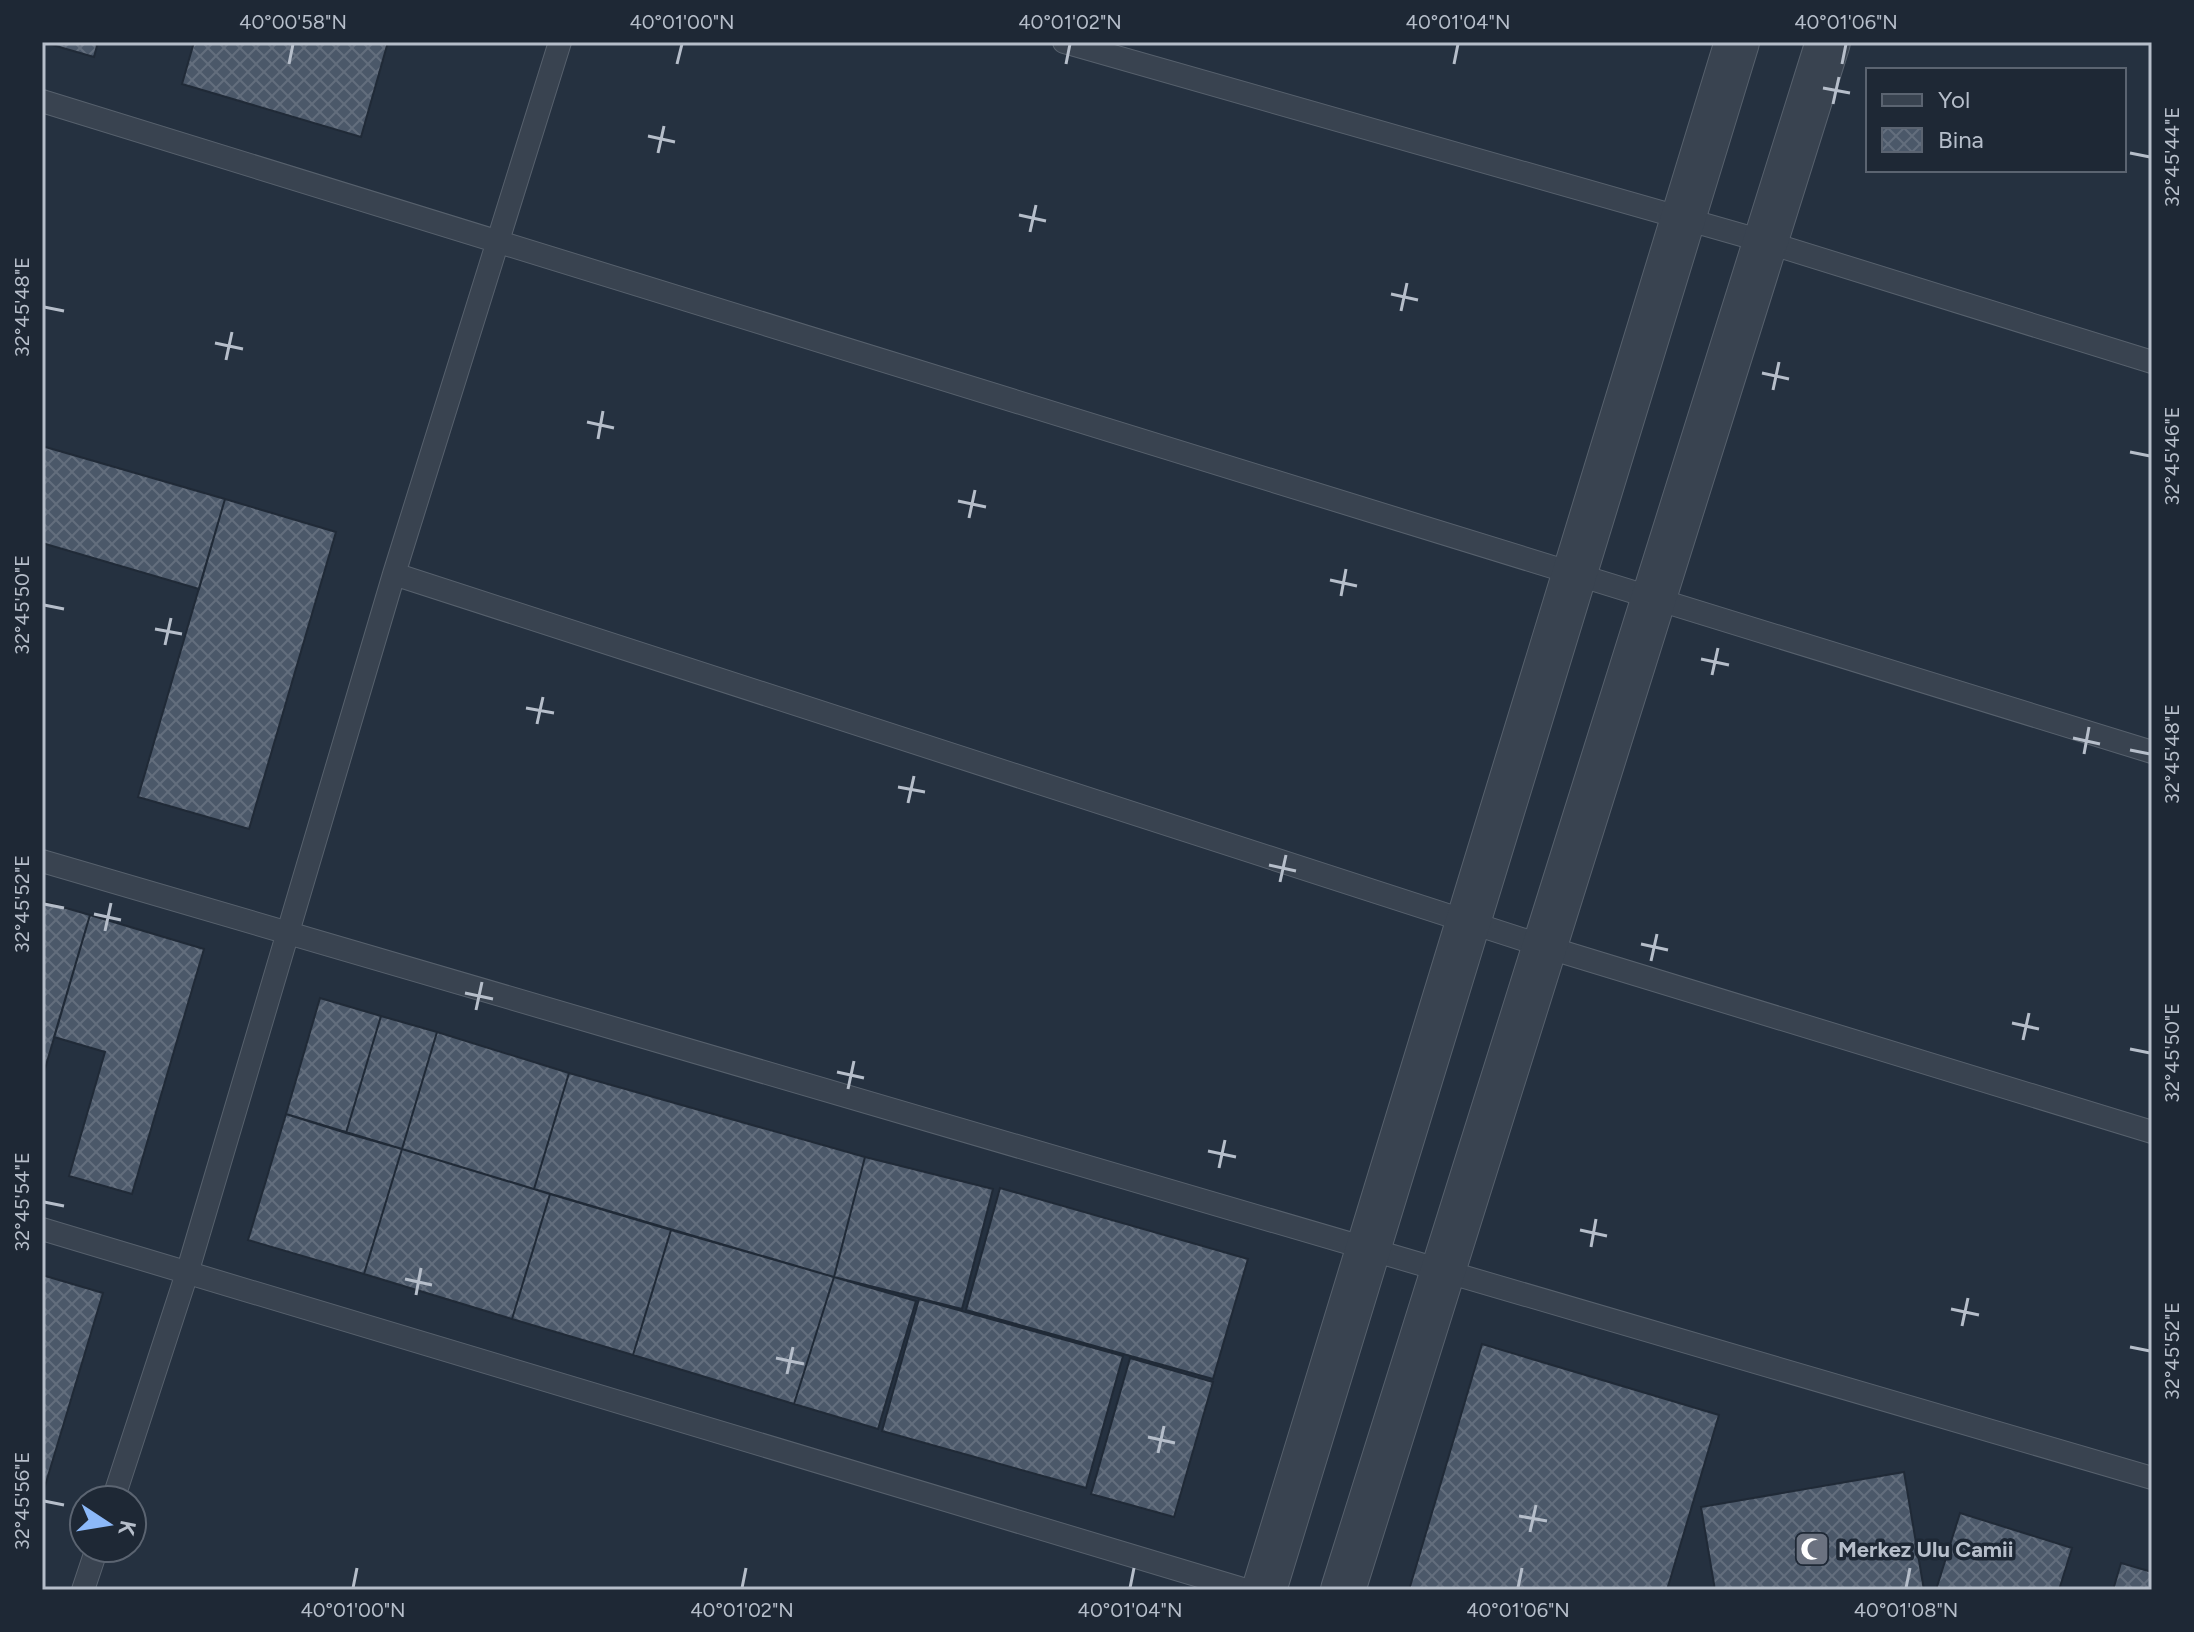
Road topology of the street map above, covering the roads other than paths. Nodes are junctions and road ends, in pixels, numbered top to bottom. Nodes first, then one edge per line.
1 (560, 42) edge
2 (1064, 42) edge
3 (1737, 42) edge
4 (1828, 42) edge
5 (42, 101) edge
6 (1683, 218) junction
7 (1766, 242) junction
8 (498, 243) junction
9 (2152, 362) edge
10 (1575, 572) junction
11 (394, 574) junction
12 (1653, 598) junction
13 (2152, 752) edge
14 (42, 861) edge
15 (1468, 922) junction
16 (287, 932) junction
17 (1543, 946) junction
18 (2152, 1132) edge
19 (42, 1229) edge
20 (1369, 1250) junction
21 (188, 1270) junction
22 (1442, 1273) junction
23 (2152, 1478) edge
24 (118, 1484) edge
25 (92, 1564) edge
26 (83, 1590) edge
27 (1246, 1590) edge
28 (1264, 1590) edge
29 (1343, 1590) edge

1 - 8 lane
2 - 6 lane
3 - 6 street
4 - 7 street
5 - 8 lane
6 - 7 lane
6 - 10 street
7 - 9 lane
7 - 12 street
8 - 10 lane
8 - 11 lane
10 - 12 lane
10 - 15 street
11 - 15 lane
11 - 16 lane
12 - 13 lane
12 - 17 street
14 - 16 lane
15 - 17 lane
15 - 20 street
16 - 20 lane
16 - 21 lane
17 - 18 lane
17 - 22 street
19 - 21 lane
20 - 22 lane
20 - 28 street
21 - 24 lane
21 - 27 lane
22 - 23 lane
22 - 29 street
25 - 26 lane

